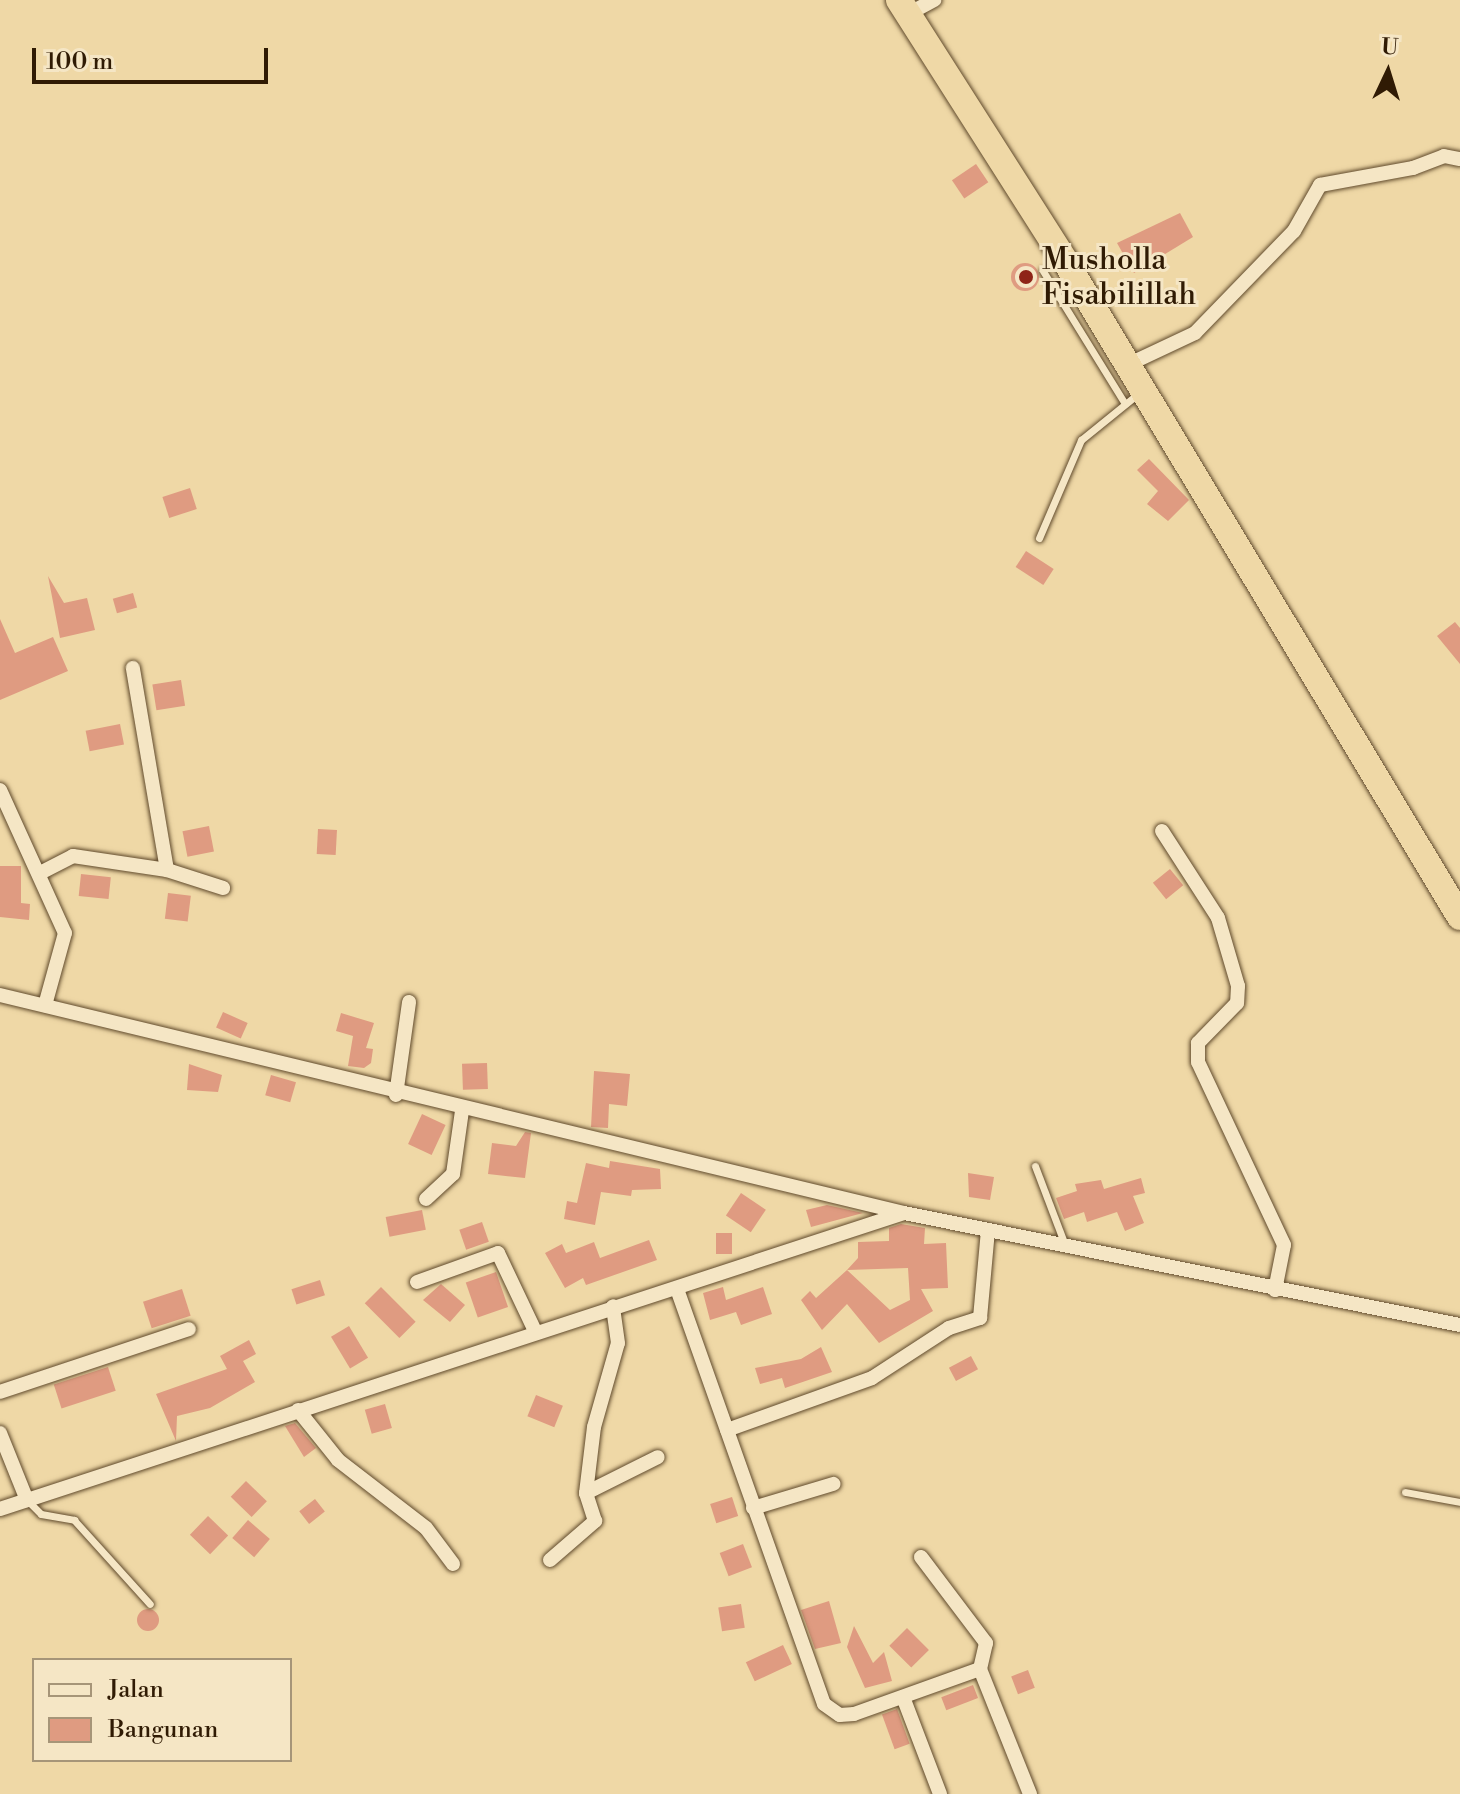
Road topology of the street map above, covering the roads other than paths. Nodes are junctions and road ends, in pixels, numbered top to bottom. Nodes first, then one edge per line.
1 (934, 0) edge
2 (904, 7) edge
3 (1460, 159) edge
4 (1043, 271) dead end
5 (1125, 366) junction
6 (1133, 398) junction
7 (1039, 538) dead end
8 (133, 668) dead end
9 (0, 790) edge
10 (1162, 831) dead end
11 (167, 870) junction
12 (42, 872) junction
13 (223, 888) dead end
14 (1460, 917) edge
15 (0, 995) edge
16 (409, 1002) dead end
17 (45, 1005) junction
18 (396, 1095) junction
19 (462, 1111) junction
20 (1035, 1166) dead end
21 (426, 1199) dead end
22 (904, 1213) junction
23 (988, 1230) junction
24 (1065, 1247) junction
25 (417, 1282) dead end
26 (677, 1289) junction
27 (1275, 1290) junction
28 (613, 1306) junction
29 (1460, 1325) edge
30 (189, 1329) dead end
31 (535, 1331) junction
32 (0, 1392) edge
33 (298, 1410) junction
34 (727, 1430) junction
35 (0, 1433) edge
36 (658, 1457) dead end
37 (833, 1484) dead end
38 (1405, 1492) dead end
39 (586, 1493) junction
40 (27, 1500) junction
41 (1460, 1502) edge
42 (753, 1508) junction
43 (0, 1509) edge
44 (921, 1557) dead end
45 (550, 1560) dead end
46 (453, 1564) dead end
47 (150, 1604) dead end
48 (980, 1669) junction
49 (903, 1697) junction
50 (940, 1794) edge
51 (1030, 1794) edge

1 - 2 street
2 - 5 highway
3 - 5 street
4 - 6 lane
5 - 6 highway
6 - 7 lane
6 - 14 highway
8 - 11 street
9 - 12 street
10 - 27 street
11 - 12 street
11 - 13 street
12 - 17 street
15 - 17 street
16 - 18 street
17 - 18 street
18 - 19 street
19 - 21 street
19 - 22 street
20 - 24 lane
22 - 23 street
22 - 26 street
23 - 24 street
23 - 34 street
24 - 27 street
25 - 31 street
26 - 28 street
26 - 34 street
27 - 29 street
28 - 31 street
28 - 39 street
30 - 32 street
31 - 33 street
33 - 40 street
33 - 46 street
34 - 42 street
35 - 40 street
36 - 39 street
37 - 42 street
38 - 41 lane
39 - 45 street
40 - 43 street
40 - 47 lane
42 - 49 street
44 - 48 street
48 - 49 street
48 - 51 street
49 - 50 street

